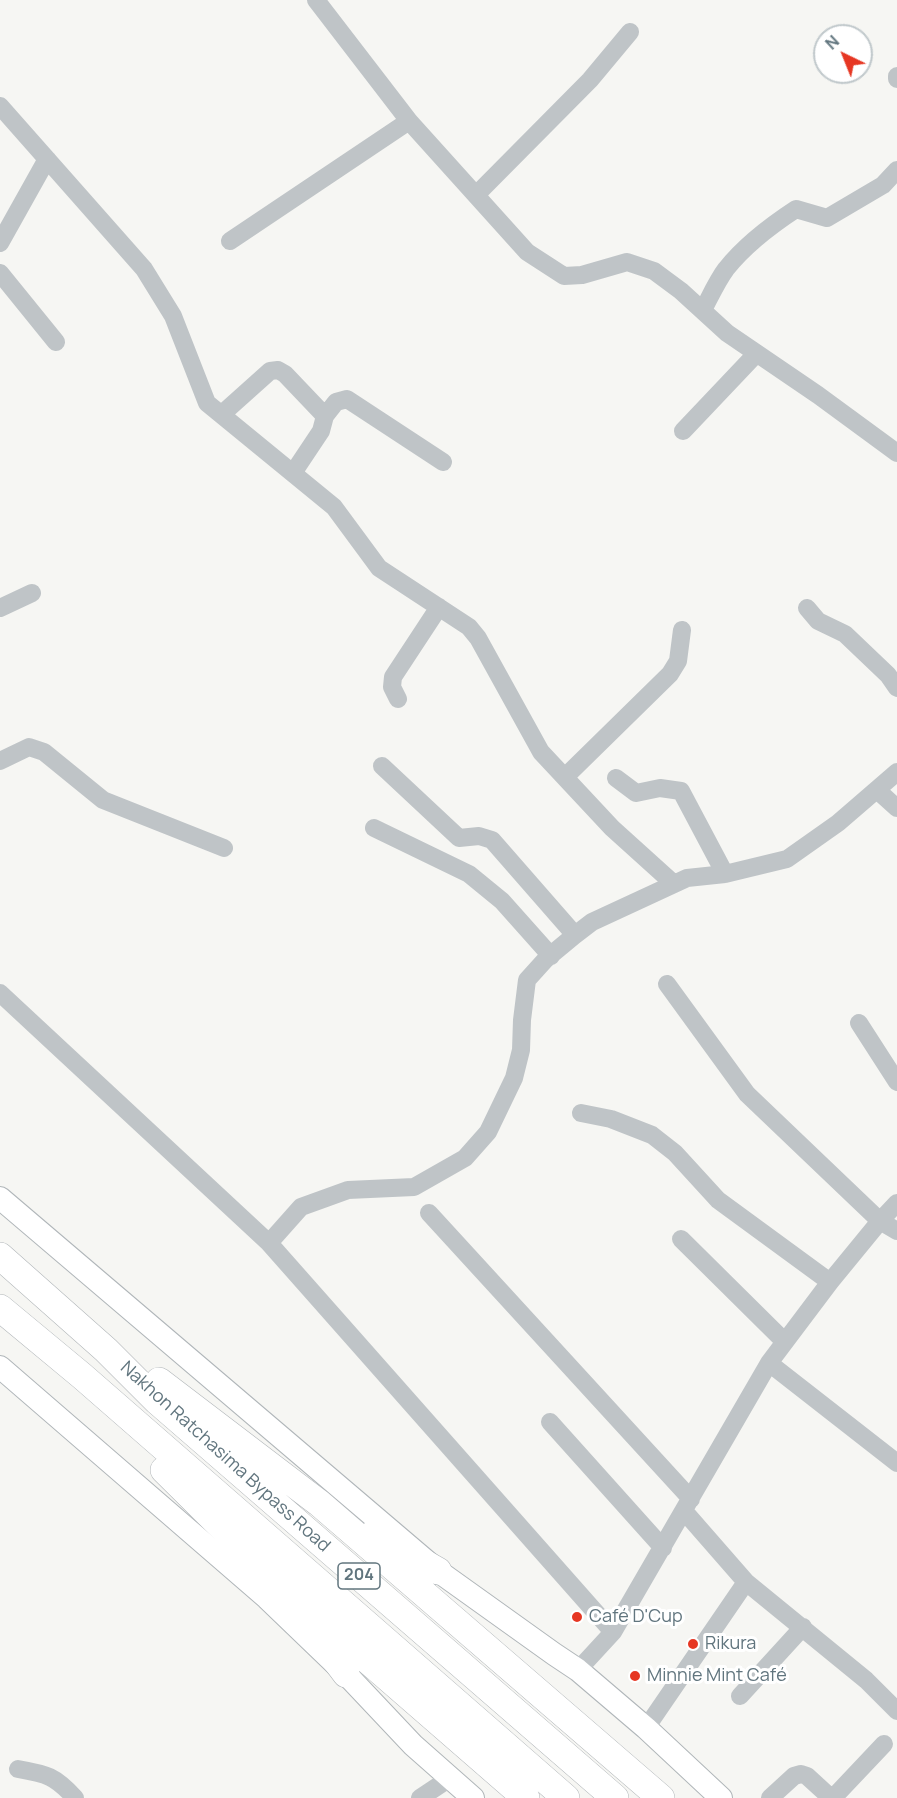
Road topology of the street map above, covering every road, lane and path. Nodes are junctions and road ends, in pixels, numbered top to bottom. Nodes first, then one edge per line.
1 (316, 0) edge
2 (630, 32) dead end
3 (0, 106) edge
4 (409, 121) junction
5 (47, 159) junction
6 (897, 170) edge
7 (476, 195) junction
8 (230, 241) dead end
9 (0, 243) edge
10 (0, 273) edge
11 (703, 310) junction
12 (56, 342) dead end
13 (756, 354) junction
14 (222, 414) junction
15 (324, 416) junction
16 (683, 431) dead end
17 (897, 453) edge
18 (443, 462) dead end
19 (293, 473) junction
20 (32, 593) dead end
21 (0, 608) edge
22 (439, 608) junction
23 (807, 608) dead end
24 (682, 630) dead end
25 (897, 688) edge
26 (398, 699) dead end
27 (0, 761) edge
28 (382, 766) dead end
29 (897, 772) edge
30 (565, 777) junction
31 (616, 778) dead end
32 (877, 790) junction
33 (897, 808) edge
34 (374, 828) dead end
35 (224, 848) dead end
36 (725, 874) junction
37 (674, 884) junction
38 (575, 934) junction
39 (550, 956) junction
40 (668, 984) dead end
41 (0, 993) edge
42 (859, 1023) dead end
43 (897, 1082) edge
44 (581, 1113) dead end
45 (0, 1198) edge
46 (897, 1203) edge
47 (429, 1213) dead end
48 (880, 1221) junction
49 (897, 1231) edge
50 (681, 1239) dead end
51 (269, 1243) junction
52 (0, 1256) edge
53 (830, 1282) junction
54 (0, 1308) edge
55 (785, 1342) junction
56 (106, 1350) junction
57 (769, 1363) junction
58 (0, 1367) edge
59 (82, 1376) junction
60 (550, 1422) dead end
61 (897, 1463) edge
62 (319, 1503) junction
63 (688, 1505) junction
64 (663, 1548) junction
65 (438, 1571) junction
66 (273, 1578) junction
67 (746, 1582) junction
68 (803, 1627) junction
69 (613, 1632) junction
70 (578, 1670) junction
71 (346, 1674) junction
72 (740, 1696) dead end
73 (897, 1711) edge
74 (646, 1728) junction
75 (884, 1744) dead end
76 (18, 1769) dead end
77 (450, 1778) junction
78 (75, 1798) edge
79 (420, 1798) edge
80 (473, 1798) edge
81 (526, 1798) edge
82 (566, 1798) edge
83 (615, 1798) edge
84 (661, 1798) edge
85 (721, 1798) edge
86 (770, 1798) edge
87 (832, 1798) edge

1 - 4 street
2 - 7 street
3 - 5 street
4 - 7 street
4 - 8 street
5 - 9 street
5 - 14 street
6 - 11 street
7 - 11 street
10 - 12 street
11 - 13 street
13 - 16 street
13 - 17 street
14 - 15 street
14 - 19 street
15 - 18 street
15 - 19 street
19 - 22 street
20 - 21 street
22 - 26 street
22 - 30 street
23 - 25 street
24 - 30 street
27 - 35 street
28 - 38 street
29 - 32 street
30 - 37 street
31 - 36 street
32 - 33 street
32 - 36 street
34 - 39 street
36 - 37 street
37 - 38 street
38 - 39 street
39 - 51 street
40 - 48 street
41 - 51 street
42 - 43 street
44 - 53 street
45 - 65 main road
46 - 48 street
47 - 63 street
48 - 49 street
48 - 53 street
50 - 55 street
51 - 69 street
52 - 56 highway, Nakhon Ratchasima Bypass Road / 204
53 - 55 street
54 - 59 highway, Nakhon Ratchasima Bypass Road / 204
55 - 57 street
56 - 62 highway
56 - 83 highway, Nakhon Ratchasima Bypass Road / 204
57 - 61 street
57 - 63 street
58 - 71 main road
59 - 66 highway
59 - 82 highway, Nakhon Ratchasima Bypass Road / 204
60 - 64 street
62 - 65 highway
62 - 84 highway
63 - 64 street
63 - 67 street
64 - 69 street
65 - 70 main road
66 - 71 highway
66 - 81 highway
67 - 68 street
67 - 74 street
68 - 72 street
68 - 73 street
69 - 70 street
70 - 74 main road
71 - 77 main road
74 - 85 main road
75 - 87 street
76 - 78 street
77 - 79 street
77 - 80 main road
86 - 87 street

